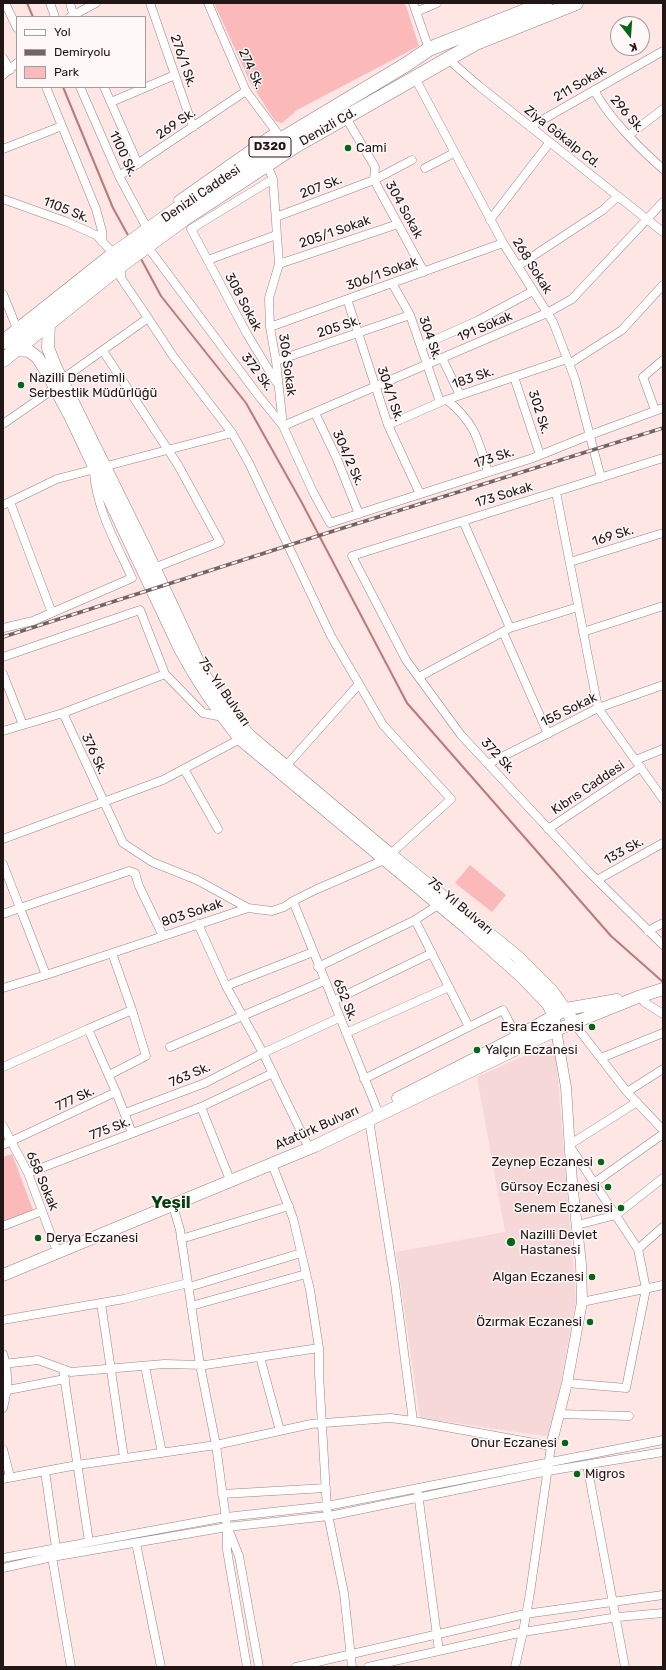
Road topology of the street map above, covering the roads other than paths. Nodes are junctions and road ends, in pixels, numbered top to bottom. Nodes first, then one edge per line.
1 (5, 3) edge
2 (50, 3) edge
3 (70, 3) edge
4 (96, 3) edge
5 (150, 3) edge
6 (208, 3) edge
7 (413, 3) edge
8 (437, 3) edge
9 (545, 3) edge
10 (576, 3) edge
11 (416, 12) junction
12 (55, 16) edge
13 (72, 16) edge
14 (16, 26) edge
15 (434, 47) junction
16 (663, 51) edge
17 (3, 58) edge
18 (448, 59) junction
19 (16, 64) edge
20 (10, 70) junction
21 (3, 75) edge
22 (175, 75) junction
23 (415, 78) junction
24 (146, 87) edge
25 (46, 88) edge
26 (80, 88) edge
27 (104, 88) edge
28 (144, 88) edge
29 (594, 90) junction
30 (246, 91) junction
31 (111, 102) junction
32 (663, 109) edge
33 (345, 116) junction
34 (62, 126) junction
35 (193, 127) junction
36 (530, 127) junction
37 (279, 135) junction
38 (629, 135) junction
39 (550, 142) junction
40 (3, 149) edge
41 (454, 153) junction
42 (412, 160) dead end
43 (138, 164) junction
44 (267, 165) junction
45 (425, 168) dead end
46 (663, 169) edge
47 (119, 176) junction
48 (273, 179) junction
49 (374, 180) junction
50 (618, 196) junction
51 (3, 200) edge
52 (663, 202) edge
53 (276, 217) junction
54 (490, 220) junction
55 (648, 220) junction
56 (187, 224) junction
57 (398, 224) junction
58 (663, 232) edge
59 (144, 234) junction
60 (276, 235) junction
61 (102, 242) junction
62 (503, 243) junction
63 (208, 260) junction
64 (120, 261) junction
65 (280, 264) junction
66 (518, 266) junction
67 (424, 272) junction
68 (392, 283) junction
69 (663, 285) edge
70 (533, 291) junction
71 (3, 294) edge
72 (347, 299) junction
73 (547, 313) junction
74 (410, 316) junction
75 (148, 318) junction
76 (49, 323) junction
77 (270, 327) junction
78 (18, 331) junction
79 (357, 334) junction
80 (3, 342) edge
81 (421, 346) junction
82 (15, 350) junction
83 (103, 351) junction
84 (442, 358) junction
85 (3, 360) edge
86 (663, 360) edge
87 (276, 361) junction
88 (568, 361) junction
89 (427, 366) junction
90 (514, 377) junction
91 (58, 384) junction
92 (278, 384) junction
93 (375, 387) junction
94 (460, 395) junction
95 (444, 401) junction
96 (663, 408) edge
97 (655, 410) junction
98 (315, 413) junction
99 (3, 424) edge
100 (388, 425) junction
101 (284, 426) junction
102 (232, 433) junction
103 (590, 435) junction
104 (168, 450) junction
105 (540, 455) junction
106 (663, 458) edge
107 (98, 468) junction
108 (488, 472) junction
109 (601, 478) junction
110 (556, 492) junction
111 (420, 494) junction
112 (5, 504) edge
113 (359, 514) junction
114 (463, 521) junction
115 (330, 523) joint
116 (663, 533) edge
117 (352, 556) joint
118 (570, 562) junction
119 (154, 568) junction
120 (663, 606) edge
121 (578, 607) junction
122 (52, 612) junction
123 (3, 628) edge
124 (507, 630) junction
125 (583, 632) junction
126 (3, 657) edge
127 (3, 674) edge
128 (165, 674) junction
129 (419, 677) junction
130 (359, 684) junction
131 (663, 685) edge
132 (598, 708) junction
133 (62, 713) junction
134 (222, 717) junction
135 (22, 724) junction
136 (3, 731) edge
137 (548, 734) junction
138 (240, 739) junction
139 (663, 749) edge
140 (636, 760) junction
141 (488, 764) junction
142 (286, 766) junction
143 (641, 767) junction
144 (184, 769) junction
145 (663, 799) edge
146 (104, 802) junction
147 (548, 828) junction
148 (218, 829) dead end
149 (3, 839) edge
150 (663, 843) edge
151 (387, 857) junction
152 (3, 864) edge
153 (597, 880) junction
154 (293, 901) junction
155 (438, 905) junction
156 (20, 908) junction
157 (248, 908) junction
158 (3, 914) edge
159 (415, 920) junction
160 (663, 923) edge
161 (198, 924) junction
162 (648, 930) junction
163 (163, 936) junction
164 (663, 945) edge
165 (313, 952) junction
166 (112, 953) junction
167 (432, 953) junction
168 (318, 966) junction
169 (46, 975) junction
170 (324, 981) junction
171 (226, 986) junction
172 (449, 987) junction
173 (3, 988) edge
174 (663, 989) edge
175 (641, 996) junction
176 (333, 1001) junction
177 (566, 1009) junction
178 (132, 1010) junction
179 (663, 1014) edge
180 (242, 1016) junction
181 (553, 1016) junction
182 (339, 1018) junction
183 (574, 1022) junction
184 (469, 1027) junction
185 (88, 1029) junction
186 (556, 1030) junction
187 (663, 1032) edge
188 (346, 1033) junction
189 (517, 1037) junction
190 (170, 1047) dead end
191 (263, 1053) junction
192 (601, 1058) junction
193 (3, 1067) edge
194 (663, 1069) edge
195 (273, 1073) junction
196 (109, 1075) junction
197 (364, 1079) junction
198 (116, 1092) junction
199 (627, 1092) junction
200 (637, 1102) junction
201 (201, 1107) junction
202 (377, 1108) junction
203 (125, 1113) junction
204 (369, 1120) junction
205 (3, 1126) edge
206 (662, 1128) edge
207 (132, 1133) junction
208 (12, 1142) junction
209 (306, 1142) junction
210 (3, 1145) edge
211 (569, 1145) junction
212 (272, 1164) junction
213 (28, 1173) junction
214 (228, 1175) junction
215 (663, 1178) edge
216 (594, 1183) junction
217 (173, 1206) junction
218 (289, 1206) junction
219 (42, 1211) junction
220 (616, 1215) junction
221 (576, 1225) junction
222 (3, 1226) edge
223 (663, 1228) edge
224 (181, 1239) junction
225 (56, 1246) junction
226 (638, 1249) junction
227 (301, 1253) junction
228 (3, 1267) edge
229 (306, 1274) junction
230 (3, 1275) edge
231 (188, 1285) junction
232 (663, 1285) edge
233 (646, 1289) junction
234 (582, 1302) junction
235 (101, 1303) junction
236 (191, 1306) junction
237 (3, 1320) edge
238 (319, 1348) junction
239 (3, 1354) edge
240 (260, 1357) junction
241 (5, 1364) edge
242 (200, 1365) junction
243 (145, 1366) junction
244 (112, 1368) junction
245 (64, 1369) junction
246 (65, 1379) junction
247 (567, 1383) junction
248 (8, 1390) junction
249 (3, 1408) edge
250 (560, 1414) junction
251 (629, 1416) dead end
252 (413, 1421) junction
253 (322, 1423) junction
254 (280, 1431) junction
255 (663, 1440) edge
256 (216, 1445) junction
257 (551, 1446) junction
258 (3, 1449) edge
259 (663, 1452) edge
260 (162, 1453) junction
261 (124, 1458) junction
262 (549, 1462) junction
263 (77, 1465) junction
264 (587, 1465) junction
265 (45, 1471) junction
266 (548, 1471) junction
267 (6, 1478) edge
268 (326, 1488) junction
269 (418, 1493) junction
270 (222, 1494) junction
271 (327, 1506) junction
272 (329, 1516) junction
273 (226, 1517) junction
274 (227, 1527) junction
275 (89, 1542) junction
276 (136, 1543) junction
277 (56, 1548) junction
278 (52, 1557) junction
279 (3, 1558) edge
280 (3, 1568) edge
281 (663, 1595) edge
282 (612, 1603) junction
283 (663, 1613) edge
284 (525, 1614) junction
285 (615, 1618) junction
286 (523, 1632) junction
287 (437, 1635) junction
288 (439, 1651) junction
289 (351, 1655) junction
290 (71, 1667) edge
291 (161, 1667) edge
292 (247, 1667) edge
293 (259, 1667) edge
294 (296, 1667) edge
295 (352, 1667) edge
296 (368, 1667) edge
297 (515, 1667) edge
298 (625, 1667) edge

1 - 14 street
2 - 12 street
3 - 13 street
4 - 13 street
5 - 22 street, 276/1 Sk.
6 - 30 street, 274 Sk.
7 - 11 street
8 - 11 street
9 - 15 highway, Denizli Caddesi
10 - 18 highway, Denizli Cd.
11 - 15 street
15 - 37 highway, Denizli Caddesi / D320
16 - 29 street, 211 Sokak
17 - 20 street
18 - 23 highway, Denizli Cd.
18 - 36 street, Ziya Gökalp Cd.
19 - 20 street
20 - 21 street
22 - 24 street
22 - 35 street, 276/1 Sk.
23 - 33 highway, Denizli Cd. / D320
23 - 41 street, 268 Sokak
25 - 34 street
26 - 47 street, 1100 Sk.
27 - 31 street, 1100 Sk.
28 - 31 street
29 - 36 street, 211 Sokak
29 - 38 street, 296 Sk.
30 - 35 street, 269 Sk.
30 - 37 street, 274 Sk.
31 - 43 street, 1100 Sk.
32 - 38 street
33 - 44 highway, Denizli Cd. / D320
33 - 49 street, 304 Sokak
34 - 40 street
34 - 61 street
35 - 43 street, 269 Sk.
36 - 39 street, Ziya Gökalp Cd.
37 - 59 highway, Denizli Caddesi / D320
38 - 46 street, 296 Sk.
39 - 50 street, Ziya Gökalp Cd.
39 - 54 street
41 - 45 street
41 - 54 street, 268 Sokak
42 - 49 street, 207 Sk.
43 - 47 street, 269 Sk.
44 - 48 street, 306 Sokak
44 - 56 highway, Denizli Cd. / D320
47 - 59 street, 1100 Sk.
48 - 53 street, 306 Sokak
48 - 56 street
49 - 53 street, 207 Sk.
49 - 57 street, 304 Sokak
50 - 55 street, Ziya Gökalp Cd.
50 - 66 street
51 - 61 street, 1105 Sk.
52 - 55 street, 191 Sokak
53 - 60 street, 306 Sokak
54 - 62 street, 268 Sokak
55 - 58 street, Ziya Gökalp Cd.
55 - 73 street, 191 Sokak
56 - 59 highway, D320
56 - 63 street, 308 Sokak
57 - 65 street, 205/1 Sokak
57 - 67 street, 304 Sokak
59 - 64 highway, D320
59 - 101 street, 372 Sk.
60 - 63 street
60 - 65 street, 306 Sokak
61 - 64 street, 1105 Sk.
62 - 66 street, 268 Sokak
62 - 67 street, 306/1 Sokak
63 - 92 street, 308 Sokak
64 - 75 street
64 - 76 highway, D320
64 - 78 highway, D320
65 - 77 street, 306 Sokak
66 - 70 street, 268 Sokak
67 - 68 street, 306/1 Sokak
68 - 72 street, 306/1 Sokak
68 - 74 street, 304 Sk.
69 - 88 street, 183 Sk.
70 - 73 street, 268 Sokak
70 - 81 street
71 - 78 street
72 - 77 street, 306/1 Sokak
72 - 79 street, 304/1 Sk.
73 - 84 street, 191 Sokak
73 - 88 street, 268 Sokak
74 - 79 street, 205 Sk.
74 - 81 street, 304 Sk.
75 - 83 street
75 - 102 street
76 - 82 highway, D320
76 - 91 main road, 75. Yıl Bulvarı
77 - 87 street, 306 Sokak
78 - 80 highway, D320
79 - 87 street, 205 Sk.
79 - 93 street, 304/1 Sk.
81 - 89 street, 304 Sk.
82 - 85 highway, D320
82 - 91 main road, 75. Yıl Bulvarı
83 - 91 street
83 - 104 street
84 - 89 street, 191 Sokak
84 - 94 street
86 - 97 street
87 - 92 street, 306 Sokak
88 - 90 street, 183 Sk.
88 - 103 street, 268 Sokak
89 - 93 street, 191 Sokak
89 - 95 street, 304 Sk.
90 - 94 street, 183 Sk.
90 - 105 street, 302 Sk.
91 - 99 street
91 - 107 main road, 75. Yıl Bulvarı
92 - 101 street, 306 Sokak
93 - 98 street, 191 Sokak
93 - 100 street, 304/1 Sk.
94 - 95 street, 183 Sk.
95 - 100 street, 183 Sk.
95 - 108 street, 304 Sk.
96 - 97 street, 173 Sk.
97 - 103 street, 173 Sk.
98 - 101 street, 191 Sokak
98 - 113 street, 304/2 Sk.
100 - 111 street, 304/1 Sk.
101 - 115 street, 372 Sk.
102 - 104 street
102 - 130 street
103 - 105 street, 173 Sk.
103 - 109 street, 268 Sokak
104 - 107 street
104 - 119 street
105 - 108 street, 173 Sk.
106 - 109 street, 173 Sokak
107 - 112 street
107 - 119 main road, 75. Yıl Bulvarı
107 - 122 street
107 - 134 main road, 75. Yıl Bulvarı
108 - 111 street, 173 Sk.
109 - 110 street, 173 Sokak
110 - 114 street, 173 Sokak
110 - 118 street
111 - 113 street, 173 Sk.
112 - 122 street
113 - 115 street, 173 Sk.
114 - 117 street, 173 Sokak
114 - 124 street
116 - 118 street, 169 Sk.
117 - 129 street, 372 Sk.
118 - 121 street
119 - 142 main road, 75. Yıl Bulvarı
120 - 125 street
121 - 124 street
121 - 125 street
122 - 123 street
124 - 129 street
124 - 137 street
125 - 132 street
126 - 128 street
127 - 135 street
128 - 133 street
128 - 134 street
129 - 141 street, 372 Sk.
130 - 142 street
130 - 151 street, 803 Sokak
131 - 132 street, 155 Sokak
132 - 137 street, 155 Sokak
132 - 140 street
133 - 135 street
133 - 146 street, 376 Sk.
134 - 138 main road, 75. Yıl Bulvarı
135 - 136 street
137 - 141 street, 155 Sokak
138 - 144 street
138 - 151 main road, 75. Yıl Bulvarı
139 - 140 street, Kıbrıs Caddesi
140 - 143 street
141 - 147 street, 372 Sk.
142 - 151 main road, 75. Yıl Bulvarı
143 - 145 street
143 - 147 street, Kıbrıs Caddesi
144 - 146 street
144 - 148 street
146 - 149 street
146 - 157 street, 376 Sk.
147 - 153 street, 372 Sk.
150 - 153 street, 133 Sk.
151 - 154 street, 803 Sokak
151 - 155 main road, 75. Yıl Bulvarı
151 - 177 main road, 75. Yıl Bulvarı
152 - 156 street
153 - 162 street, 372 Sk.
154 - 157 street, 803 Sokak
154 - 165 street, 652 Sk.
155 - 159 street
155 - 181 main road, 75. Yıl Bulvarı
156 - 158 street
156 - 163 street
156 - 169 street
157 - 161 street, 803 Sokak
159 - 167 street
159 - 168 street
160 - 162 street
161 - 163 street, 803 Sokak
161 - 171 street
162 - 164 street, 372 Sk.
163 - 166 street, 803 Sokak
165 - 168 street, 652 Sk.
165 - 171 street
166 - 169 street, 803 Sokak
166 - 178 street
167 - 172 street
167 - 176 street
168 - 170 street, 652 Sk.
169 - 173 street, 803 Sokak
170 - 176 street, 652 Sk.
170 - 180 street
171 - 180 street
172 - 184 street
172 - 188 street
174 - 175 main road
175 - 177 main road, Atatürk Bulvarı
175 - 179 street
175 - 183 main road, Atatürk Bulvarı
176 - 182 street, 652 Sk.
177 - 181 main road, Atatürk Bulvarı
177 - 183 main road, 75. Yıl Bulvarı
178 - 185 street
178 - 196 street
180 - 190 street
180 - 191 street
181 - 186 main road, 75. Yıl Bulvarı
181 - 189 main road, Atatürk Bulvarı
182 - 188 street, 652 Sk.
182 - 191 street, 763 Sk.
183 - 186 main road, Atatürk Bulvarı
183 - 192 street
184 - 189 street
184 - 197 street
185 - 193 street
185 - 196 street
186 - 204 main road, Atatürk Bulvarı
186 - 211 street
187 - 192 street
188 - 197 street, 652 Sk.
189 - 202 main road, Atatürk Bulvarı
191 - 195 street
191 - 203 street, 763 Sk.
192 - 199 street
194 - 199 street
195 - 201 street, 775 Sk.
195 - 209 street
196 - 198 street
197 - 202 street, 652 Sk.
198 - 203 street
198 - 208 street, 777 Sk.
199 - 200 street
200 - 206 street
200 - 211 street
201 - 207 street, 775 Sk.
201 - 214 street
202 - 209 main road, Atatürk Bulvarı
203 - 207 street
204 - 212 main road, Atatürk Bulvarı
204 - 252 street
205 - 208 street, 658 Sokak
206 - 216 street
207 - 213 street, 775 Sk.
208 - 210 street, 777 Sk.
208 - 213 street, 658 Sokak
209 - 214 main road, Atatürk Bulvarı
211 - 216 street
211 - 221 street
212 - 217 main road, Atatürk Bulvarı
212 - 218 street
213 - 219 street, 658 Sokak
214 - 225 main road, Atatürk Bulvarı
215 - 220 street
216 - 220 street
217 - 224 street
217 - 230 main road, Atatürk Bulvarı
218 - 224 street
218 - 227 street
219 - 222 street
219 - 225 street, 658 Sokak
220 - 221 street
220 - 226 street
221 - 234 street
223 - 226 street
224 - 231 street
225 - 228 main road, Atatürk Bulvarı
226 - 233 street
227 - 229 street
227 - 231 street
229 - 236 street
229 - 238 street
231 - 235 street
231 - 236 street
232 - 233 street
233 - 234 street
233 - 247 street
234 - 247 street
235 - 237 street
235 - 244 street
236 - 242 street
238 - 240 street
238 - 253 street
239 - 241 street
240 - 242 street
240 - 254 street
241 - 245 street
241 - 248 street
242 - 243 street
242 - 256 street
243 - 244 street
243 - 260 street
244 - 245 street
244 - 261 street
245 - 246 street
246 - 248 street
246 - 263 street
247 - 250 street
248 - 249 street
250 - 251 street
250 - 257 street
252 - 253 street
252 - 257 street
253 - 254 street
253 - 268 street
254 - 256 street
255 - 262 street
256 - 260 street
256 - 270 street
257 - 262 street
258 - 267 street
259 - 264 street
260 - 261 street
261 - 263 street
262 - 266 street
262 - 269 street
263 - 265 street
263 - 275 street
264 - 266 street
264 - 282 street
265 - 267 street
265 - 277 street
266 - 269 street
266 - 284 street
268 - 270 street
268 - 271 street
269 - 271 street
269 - 272 street
269 - 287 street
270 - 273 street
271 - 272 street
271 - 273 street
272 - 274 street
272 - 289 street
273 - 274 street
273 - 275 street
274 - 276 street
274 - 292 street
274 - 293 street
275 - 277 street
276 - 278 street
276 - 291 street
277 - 279 street
278 - 280 street
278 - 290 street
281 - 282 street
282 - 284 street
282 - 285 street
283 - 285 street
284 - 286 street
284 - 287 street
285 - 286 street
285 - 298 street
286 - 288 street
286 - 297 street
287 - 288 street
287 - 289 street
288 - 296 street
289 - 294 street
289 - 295 street

